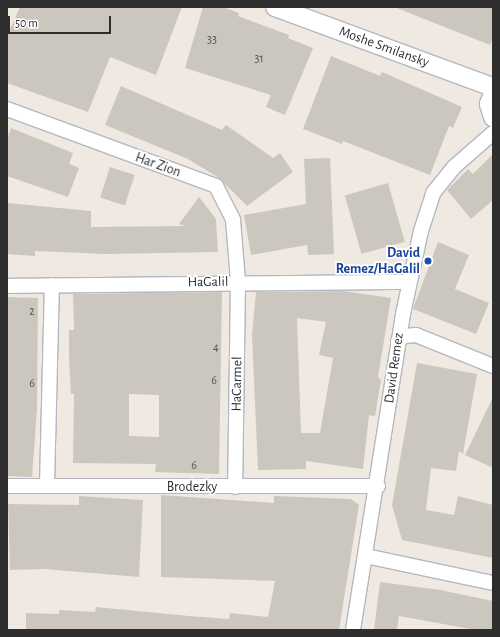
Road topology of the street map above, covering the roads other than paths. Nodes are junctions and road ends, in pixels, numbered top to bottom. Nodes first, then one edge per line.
1 (275, 7) edge
2 (493, 87) edge
3 (493, 94) edge
4 (7, 109) edge
5 (493, 117) edge
6 (493, 133) edge
7 (238, 281) junction
8 (408, 282) junction
9 (52, 285) junction
10 (7, 286) edge
11 (398, 341) junction
12 (493, 366) edge
13 (7, 486) edge
14 (47, 486) junction
15 (378, 486) junction
16 (235, 487) junction
17 (366, 556) junction
18 (493, 583) edge
19 (353, 630) edge

1 - 2 street, Moshe Smilansky
3 - 5 street
4 - 7 street, Har Zion
6 - 8 street, David Remez
7 - 8 street, HaGalil
7 - 9 street, HaGalil
7 - 16 street, HaCarmel
8 - 11 street, David Remez
9 - 10 street, HaGalil
9 - 14 street
11 - 12 street
11 - 15 street, David Remez
13 - 14 street, Brodezky
14 - 16 street, Brodezky
15 - 16 street, Brodezky
15 - 17 street, David Remez
17 - 18 street
17 - 19 street, David Remez

